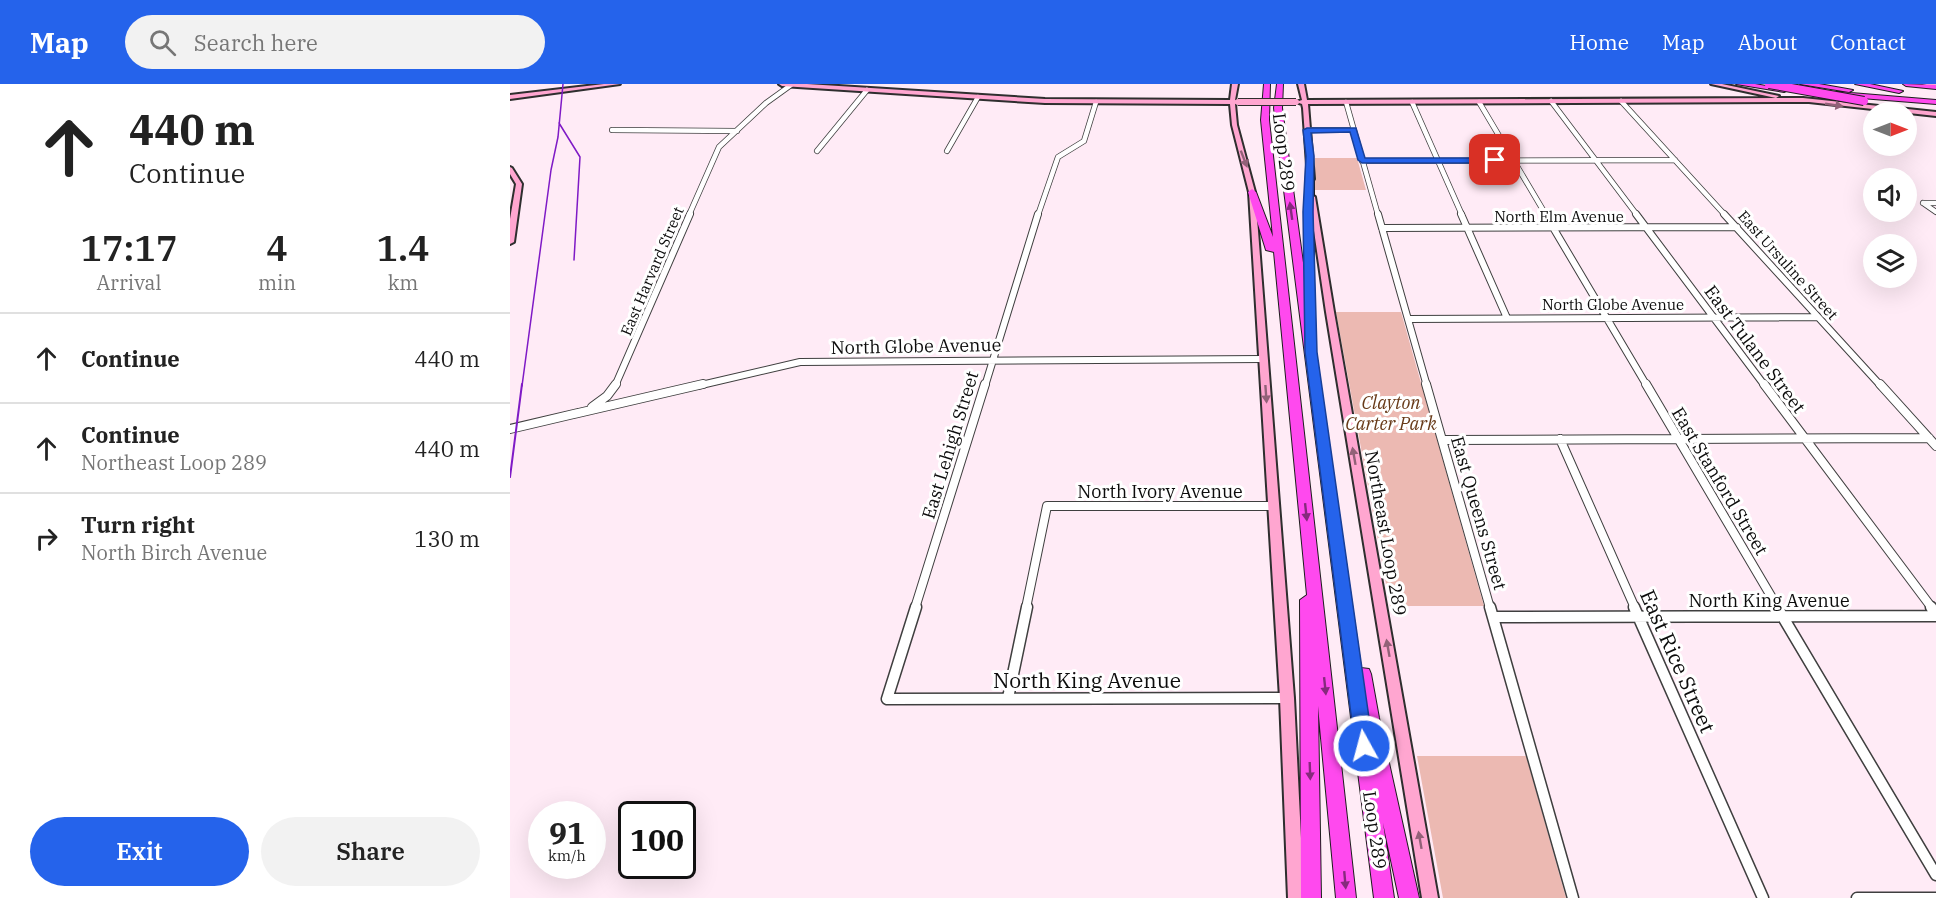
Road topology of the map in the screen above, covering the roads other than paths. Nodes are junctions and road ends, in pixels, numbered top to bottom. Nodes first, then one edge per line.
1 (617, 84) edge
2 (782, 84) edge
3 (1301, 84) edge
4 (1714, 84) edge
5 (1738, 84) edge
6 (1769, 84) edge
7 (1803, 84) edge
8 (1831, 84) edge
9 (1858, 84) edge
10 (1906, 84) edge
11 (1925, 84) edge
12 (791, 85) edge
13 (1235, 85) edge
14 (1266, 85) edge
15 (1936, 86) edge
16 (1280, 87) edge
17 (867, 90) junction
18 (1916, 93) junction
19 (510, 97) edge
20 (978, 97) junction
21 (1764, 98) junction
22 (1936, 99) edge
23 (1551, 101) junction
24 (1621, 101) junction
25 (1096, 102) junction
26 (1188, 102) junction
27 (1236, 102) junction
28 (1303, 102) junction
29 (1345, 102) junction
30 (1412, 102) junction
31 (1479, 102) junction
32 (1936, 113) edge
33 (1234, 117) junction
34 (612, 130) dead end
35 (737, 130) junction
36 (1307, 130) junction
37 (1353, 130) junction
38 (817, 152) dead end
39 (947, 152) dead end
40 (1362, 160) junction
41 (1437, 160) junction
42 (1513, 160) junction
43 (1595, 160) junction
44 (1675, 160) junction
45 (1310, 167) junction
46 (510, 169) edge
47 (1252, 192) junction
48 (1936, 203) edge
49 (1936, 212) edge
50 (513, 214) edge
51 (1737, 227) junction
52 (1382, 228) junction
53 (1467, 228) junction
54 (1553, 228) junction
55 (1646, 228) junction
56 (510, 242) edge
57 (1713, 317) junction
58 (1818, 317) junction
59 (1507, 318) junction
60 (1607, 318) junction
61 (1408, 319) junction
62 (1311, 352) junction
63 (1264, 359) junction
64 (992, 360) junction
65 (1291, 370) junction
66 (574, 414) junction
67 (510, 429) edge
68 (1804, 438) junction
69 (1929, 438) junction
70 (1560, 439) junction
71 (1678, 439) junction
72 (1443, 440) junction
73 (1936, 446) edge
74 (1274, 506) junction
75 (1336, 537) junction
76 (1310, 544) junction
77 (1936, 615) edge
78 (1783, 616) junction
79 (1493, 617) junction
80 (1639, 617) junction
81 (1008, 698) junction
82 (1287, 698) junction
83 (887, 699) joint
84 (1936, 875) edge
85 (1296, 898) edge
86 (1311, 898) edge
87 (1346, 898) edge
88 (1384, 898) edge
89 (1409, 898) edge
90 (1430, 898) edge
91 (1573, 898) edge
92 (1763, 898) edge
93 (1857, 898) edge
94 (1936, 898) edge

1 - 19 main road
2 - 12 main road
3 - 28 main road, Northeast Loop 289
4 - 21 main road
5 - 22 highway
6 - 32 highway, bridge
7 - 22 highway
8 - 18 highway
9 - 18 highway
10 - 15 highway
11 - 15 main road
12 - 17 main road
12 - 35 street, East Harvard Street
13 - 26 main road
13 - 27 main road
14 - 65 highway, Loop 289
62 -> 16 highway, Loop 289
17 - 20 main road
17 - 38 street
18 - 22 highway
20 - 25 main road
20 - 39 street
21 - 24 main road
21 -> 32 main road
23 - 24 main road
23 - 31 main road
23 - 43 street, East Tulane Street
24 - 44 street, East Ursuline Street
25 - 26 main road
25 - 64 street, East Lehigh Street
26 - 27 main road
26 - 33 main road
27 - 28 main road, bridge
27 - 33 main road
28 - 29 main road
28 - 29 main road
28 - 36 main road, Northeast Loop 289
29 - 30 main road
29 - 37 street, East Queens Street
30 - 31 main road
30 - 41 street
31 - 42 street, East Stanford Street
33 -> 47 main road
34 - 35 street
35 - 66 street, East Harvard Street
36 - 37 street
36 - 45 main road, Northeast Loop 289
37 - 40 street, East Queens Street
40 - 41 street
40 - 52 street, East Queens Street
41 - 42 street
41 - 53 street
42 - 43 street
42 - 54 street, East Stanford Street
43 - 44 street
43 - 55 street, East Tulane Street
44 - 51 street, East Ursuline Street
45 - 62 highway
90 -> 45 main road, Northeast Loop 289
46 - 50 main road
47 - 63 main road
47 - 65 highway
48 - 49 street
50 - 56 main road
51 - 55 street, North Elm Avenue
51 - 58 street, East Ursuline Street
52 - 53 street, North Elm Avenue
52 - 61 street, East Queens Street
53 - 54 street, North Elm Avenue
53 - 59 street
54 - 55 street, North Elm Avenue
54 - 60 street, East Stanford Street
55 - 57 street, East Tulane Street
57 - 58 street, North Globe Avenue
57 - 60 street, North Globe Avenue
57 - 68 street, East Tulane Street
58 - 69 street, East Ursuline Street
59 - 60 street, North Globe Avenue
59 - 61 street, North Globe Avenue
60 - 71 street, East Stanford Street
61 - 72 street, East Queens Street
62 - 75 highway, Loop 289
63 - 64 street, North Globe Avenue
63 -> 74 main road
64 - 66 street, North Globe Avenue
64 - 83 street, East Lehigh Street
65 -> 76 highway, Loop 289
66 - 67 street, East Harvard Street
68 - 69 street
68 - 71 street
68 - 77 street, East Tulane Street
69 - 73 street, East Ursuline Street
70 - 71 street
70 - 72 street
70 - 80 street, East Rice Street
71 - 78 street, East Stanford Street
72 - 79 street, East Queens Street
74 - 81 street, North Ivory Avenue
74 - 82 main road
75 - 88 highway, Loop 289
75 - 89 highway
76 -> 86 highway
76 -> 87 highway, Loop 289
77 - 78 street, North King Avenue
78 - 80 street, North King Avenue
78 - 84 street, East Stanford Street
79 - 80 street, North King Avenue
79 - 91 street, East Queens Street
80 - 92 street, East Rice Street
81 - 82 street, North King Avenue
81 - 83 street, North King Avenue
82 - 85 main road
93 - 94 street

